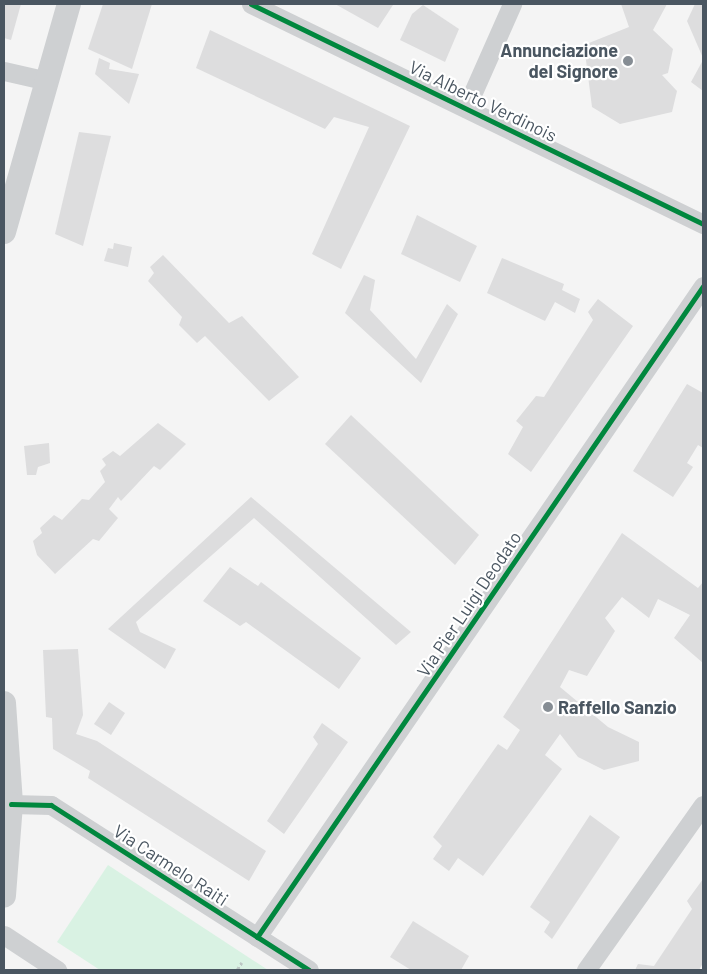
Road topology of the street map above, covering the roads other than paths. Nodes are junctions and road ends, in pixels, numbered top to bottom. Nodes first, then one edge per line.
1 (70, 4) edge
2 (250, 4) edge
3 (512, 4) edge
4 (4, 71) edge
5 (48, 80) junction
6 (466, 108) junction
7 (703, 224) edge
8 (4, 232) edge
9 (703, 286) edge
10 (4, 703) edge
11 (11, 804) junction
12 (703, 805) edge
13 (4, 896) edge
14 (4, 935) edge
15 (257, 937) junction
16 (57, 970) edge
17 (309, 970) edge
18 (586, 970) edge

1 - 5 street
2 - 6 street, Via Alberto Verdinois
3 - 6 street
4 - 5 street
5 - 8 street
6 - 7 street, Via Alberto Verdinois
9 - 15 street, Via Pier Luigi Deodato
10 - 11 street
11 - 13 street
11 - 15 street, Via Carmelo Raiti
12 - 18 street
14 - 16 street
15 - 17 street, Via Carmelo Raiti

